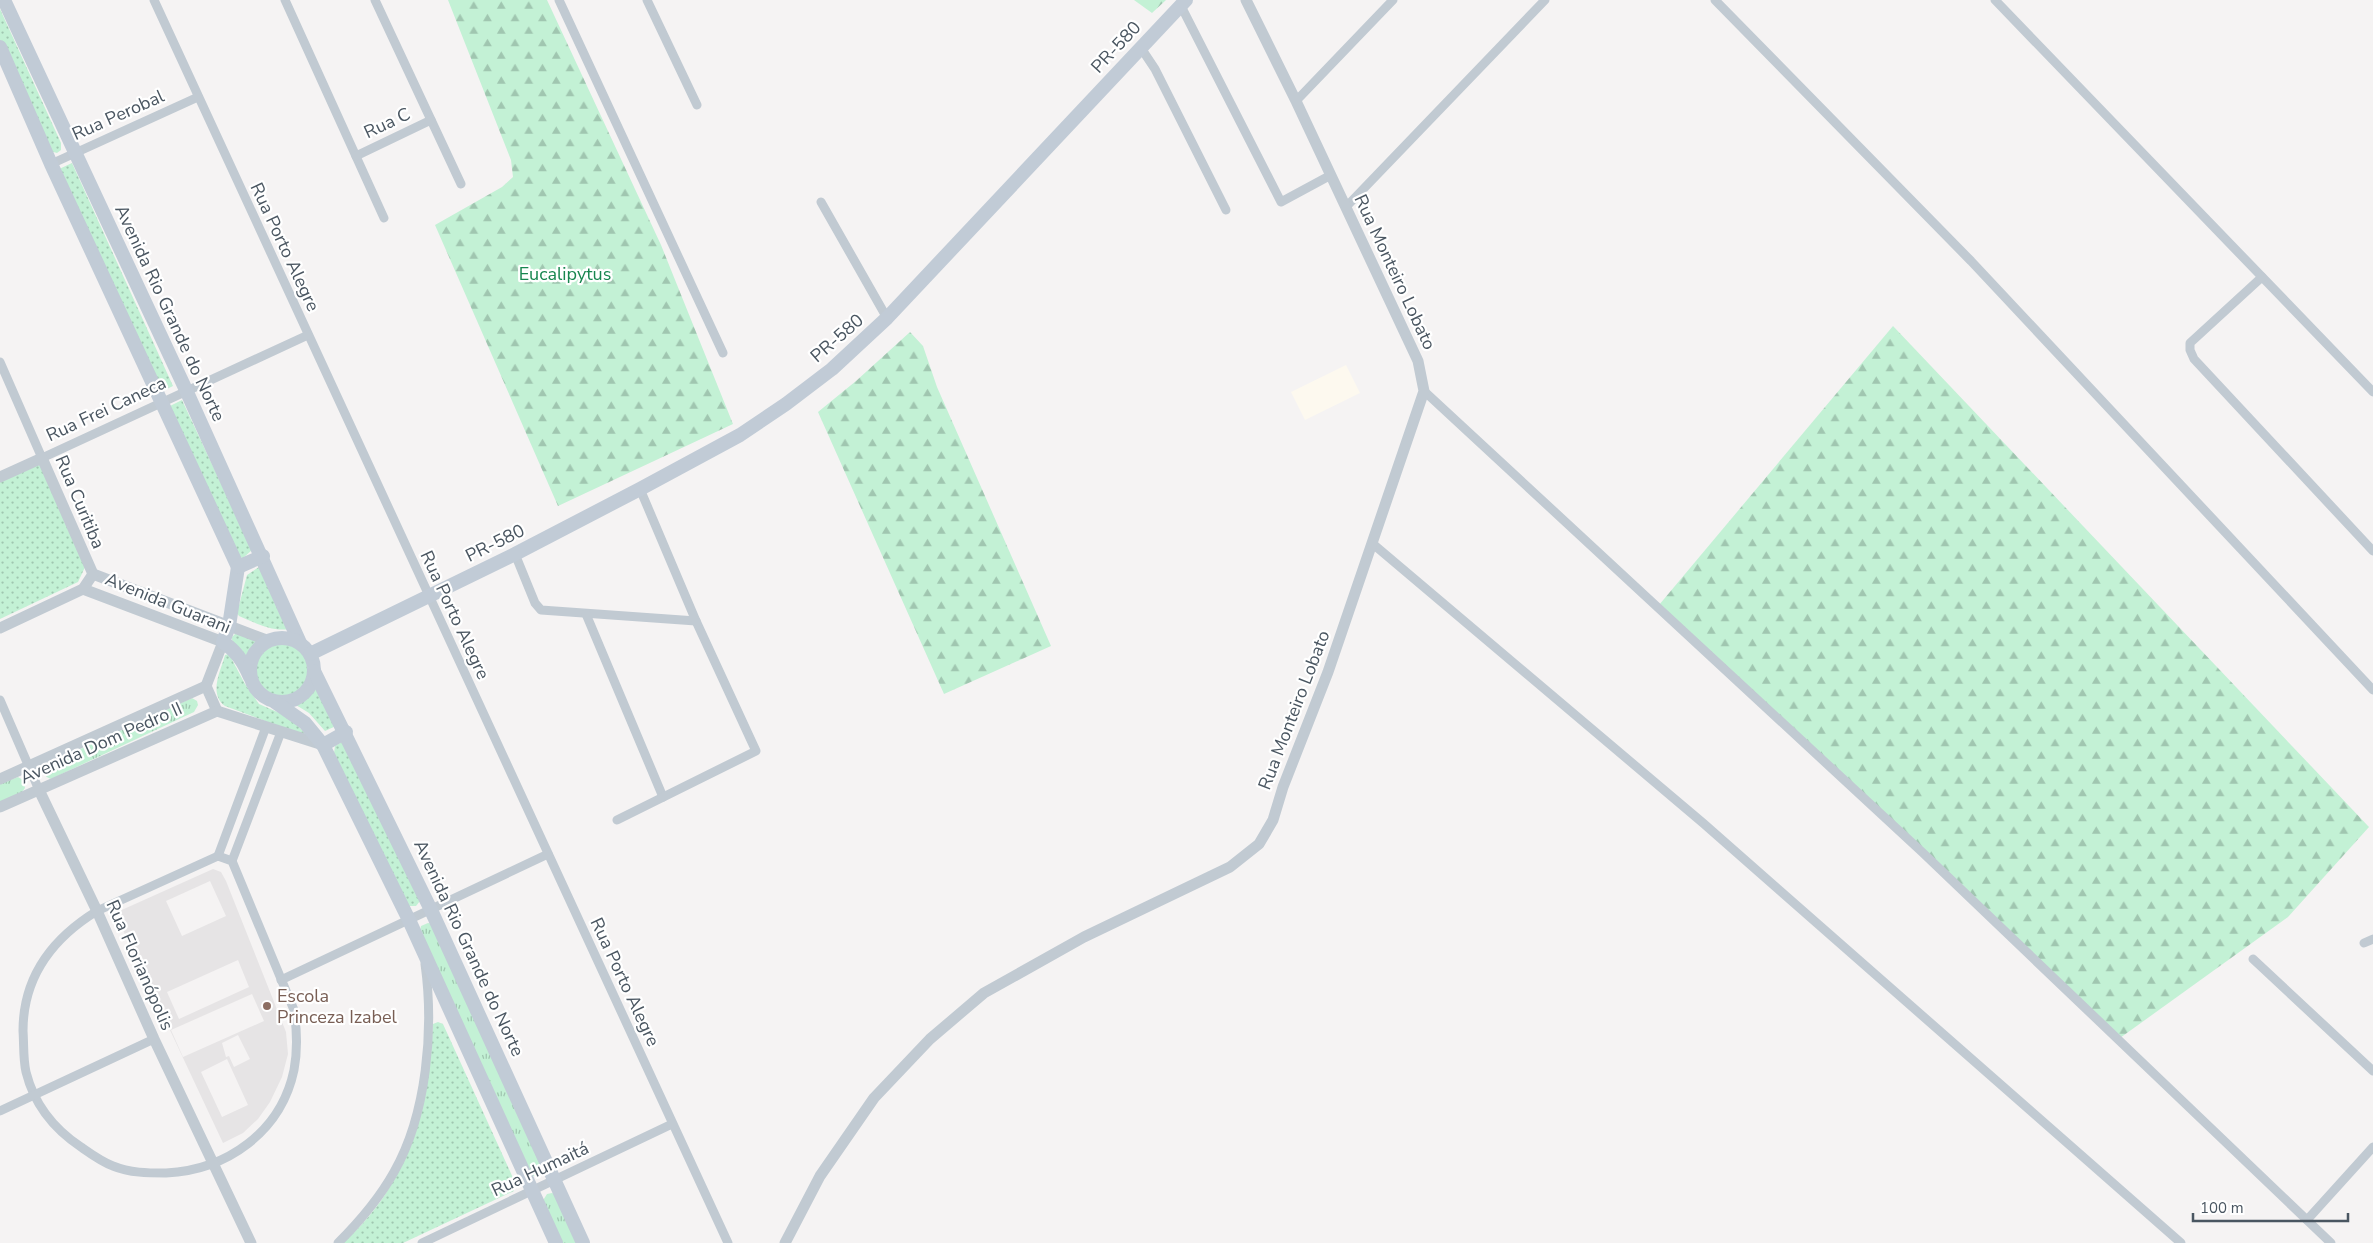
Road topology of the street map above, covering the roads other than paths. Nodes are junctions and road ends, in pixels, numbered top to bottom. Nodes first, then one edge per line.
1 (4, 0) edge
2 (154, 0) edge
3 (285, 0) edge
4 (375, 0) edge
5 (559, 0) edge
6 (648, 0) edge
7 (1246, 0) edge
8 (1393, 0) edge
9 (1545, 0) edge
10 (1715, 0) edge
11 (1996, 0) edge
12 (1183, 3) edge
13 (0, 47) edge
14 (1141, 48) junction
15 (198, 97) junction
16 (1296, 101) junction
17 (697, 105) dead end
18 (431, 120) junction
19 (74, 152) junction
20 (356, 156) junction
21 (51, 164) junction
22 (1332, 175) junction
23 (461, 184) dead end
24 (821, 202) dead end
25 (1346, 207) junction
26 (1226, 210) dead end
27 (384, 218) dead end
28 (2262, 277) junction
29 (887, 318) junction
30 (308, 335) junction
31 (723, 353) dead end
32 (0, 362) edge
33 (186, 390) junction
34 (1424, 391) junction
35 (2373, 392) edge
36 (161, 403) junction
37 (42, 458) junction
38 (0, 478) edge
39 (640, 489) junction
40 (1373, 544) junction
41 (2373, 550) edge
42 (515, 554) junction
43 (262, 556) junction
44 (238, 567) junction
45 (93, 574) junction
46 (83, 589) junction
47 (428, 595) junction
48 (586, 614) junction
49 (696, 621) junction
50 (229, 626) junction
51 (0, 628) edge
52 (270, 641) junction
53 (222, 642) junction
54 (300, 643) junction
55 (310, 654) junction
56 (314, 671) junction
57 (252, 680) junction
58 (206, 686) junction
59 (2373, 690) edge
60 (0, 700) edge
61 (275, 702) junction
62 (217, 710) junction
63 (266, 727) junction
64 (281, 732) junction
65 (346, 732) junction
66 (323, 745) junction
67 (28, 765) junction
68 (0, 779) edge
69 (39, 790) junction
70 (664, 797) junction
71 (0, 807) edge
72 (617, 820) dead end
73 (548, 854) junction
74 (218, 856) junction
75 (232, 861) junction
76 (431, 910) junction
77 (97, 911) junction
78 (409, 920) junction
79 (2373, 940) edge
80 (2364, 943) dead end
81 (424, 954) junction
82 (2253, 959) dead end
83 (281, 980) junction
84 (154, 1040) junction
85 (2373, 1072) edge
86 (34, 1094) junction
87 (0, 1111) edge
88 (672, 1124) junction
89 (2373, 1147) edge
90 (214, 1164) junction
91 (556, 1180) junction
92 (532, 1191) junction
93 (2307, 1220) junction
94 (251, 1243) edge
95 (338, 1243) edge
96 (422, 1243) edge
97 (556, 1243) edge
98 (584, 1243) edge
99 (728, 1243) edge
100 (784, 1243) edge
101 (2181, 1243) edge
102 (2331, 1243) edge

1 - 19 main road, Avenida Rio Grande do Norte
2 - 15 street, Rua Porto Alegre
3 - 20 street
4 - 18 street
5 - 31 street
6 - 17 street
7 - 16 street, Rua Monteiro Lobato
8 - 16 street
9 - 25 street
10 - 59 street
11 - 28 street
12 - 14 main road, PR-580 / PR-580
12 - 22 street
13 - 21 main road
14 - 26 street
14 - 29 main road, PR-580 / PR-580
15 - 19 street, Rua Perobal
15 - 30 street, Rua Porto Alegre
16 - 22 street, Rua Monteiro Lobato
18 - 20 street, Rua C
18 - 23 street
19 - 21 street, Rua Perobal
19 - 33 main road, Avenida Rio Grande do Norte
20 - 27 street
21 - 36 main road
22 - 25 street, Rua Monteiro Lobato
24 - 29 street
25 - 34 street, Rua Monteiro Lobato
28 - 35 street
28 - 41 street
29 - 39 main road, PR-580 / PR-580
30 - 33 street, Rua Frei Caneca
30 - 47 street, Rua Porto Alegre
32 - 37 street, Rua Curitiba
33 - 36 street, Rua Frei Caneca
33 - 43 main road, Avenida Rio Grande do Norte
34 - 40 street, Rua Monteiro Lobato
34 - 93 street
36 - 37 street, Rua Frei Caneca
36 - 44 main road
37 - 38 street, Rua Frei Caneca
37 - 45 street, Rua Curitiba
39 - 42 main road, PR-580 / PR-580
39 - 49 street
40 - 100 street, Rua Monteiro Lobato
40 - 101 street
42 - 47 main road, PR-580 / PR-580
42 - 48 street
43 - 44 main road
43 - 54 main road, Avenida Rio Grande do Norte
44 - 50 main road
45 - 46 street
45 - 50 street, Avenida Guarani
46 - 51 street
46 - 53 street, Avenida Guarani
47 - 55 main road, PR-580
47 - 73 street, Rua Porto Alegre
48 - 49 street
48 - 70 street
49 - 70 street
50 - 52 street, Avenida Guarani
50 - 53 main road
52 - 54 main road
52 - 57 main road
53 - 57 main road, Avenida Guarani
53 - 58 street
54 - 55 main road
55 - 56 main road
56 - 61 main road
56 - 65 main road, Avenida Rio Grande do Norte
57 - 61 main road
58 - 62 street
58 - 67 street, Avenida Dom Pedro II
60 - 67 street, Rua Florianópolis
61 - 66 main road
62 - 63 street
62 - 69 street, Avenida Dom Pedro II
63 - 64 street
63 - 74 street
64 - 66 street
64 - 75 street
65 - 66 main road
65 - 76 main road, Avenida Rio Grande do Norte
66 - 78 main road
67 - 68 street, Avenida Dom Pedro II
67 - 69 street, Rua Florianópolis
69 - 71 street, Avenida Dom Pedro II
69 - 77 street, Rua Florianópolis
70 - 72 street
73 - 76 street
73 - 88 street, Rua Porto Alegre
74 - 75 street
74 - 77 street
75 - 83 street
76 - 78 street
76 - 91 main road, Avenida Rio Grande do Norte
77 - 84 street, Rua Florianópolis
77 - 86 street
78 - 81 main road
78 - 83 street
79 - 80 street
81 - 92 main road
81 - 95 street
82 - 85 street
83 - 90 street
84 - 86 street
84 - 90 street, Rua Florianópolis
86 - 87 street
86 - 90 street
88 - 91 street, Rua Humaitá
88 - 99 street, Rua Porto Alegre
89 - 93 street
90 - 94 street, Rua Florianópolis
91 - 92 street, Rua Humaitá
91 - 98 main road, Avenida Rio Grande do Norte
92 - 96 street, Rua Humaitá
92 - 97 main road
93 - 102 street

